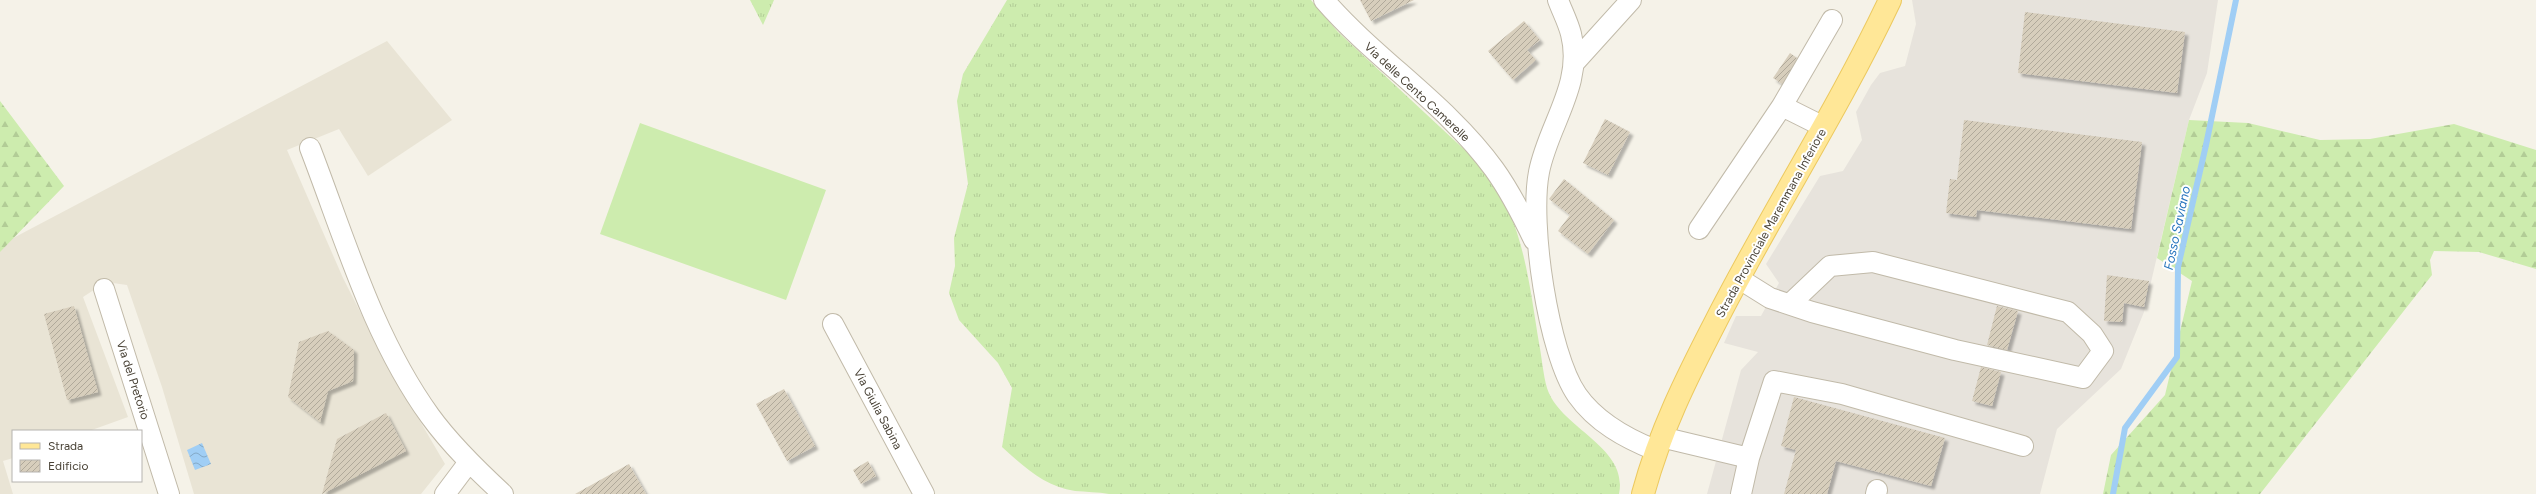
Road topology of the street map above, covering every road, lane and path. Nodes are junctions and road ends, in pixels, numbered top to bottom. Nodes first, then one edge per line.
1 (1324, 0) edge
2 (1558, 0) edge
3 (1631, 0) edge
4 (1890, 0) edge
5 (1832, 20) dead end
6 (1574, 63) junction
7 (1782, 106) junction
8 (1824, 126) junction
9 (310, 148) dead end
10 (1699, 229) dead end
11 (1539, 251) junction
12 (1738, 278) junction
13 (104, 290) dead end
14 (1790, 304) junction
15 (833, 324) dead end
16 (1658, 444) junction
17 (2023, 446) dead end
18 (1749, 458) junction
19 (469, 462) junction
20 (169, 494) edge
21 (445, 494) edge
22 (503, 494) edge
23 (924, 494) edge
24 (1643, 494) edge
25 (1741, 494) edge

1 - 11 street, Via delle Cento Camerelle
2 - 6 street, Via delle Cento Camerelle
3 - 6 street
4 - 8 main road, Strada Provinciale Maremmana Inferiore
5 - 7 street
6 - 11 street, Via delle Cento Camerelle
7 - 8 street
7 - 10 street
8 - 12 main road, Strada Provinciale Maremmana Inferiore
9 - 19 street
11 - 16 street, Via delle Cento Camerelle
12 - 14 street
12 - 16 main road, Strada Provinciale Maremmana Inferiore
13 - 20 street, Via del Pretorio
14 - 14 street
15 - 23 street, Via Giulia Sabina
16 - 18 street, Via delle Cento Camerelle
16 - 24 main road, Strada Provinciale Maremmana Inferiore
17 - 18 street
18 - 25 street
19 - 21 street
19 - 22 street

